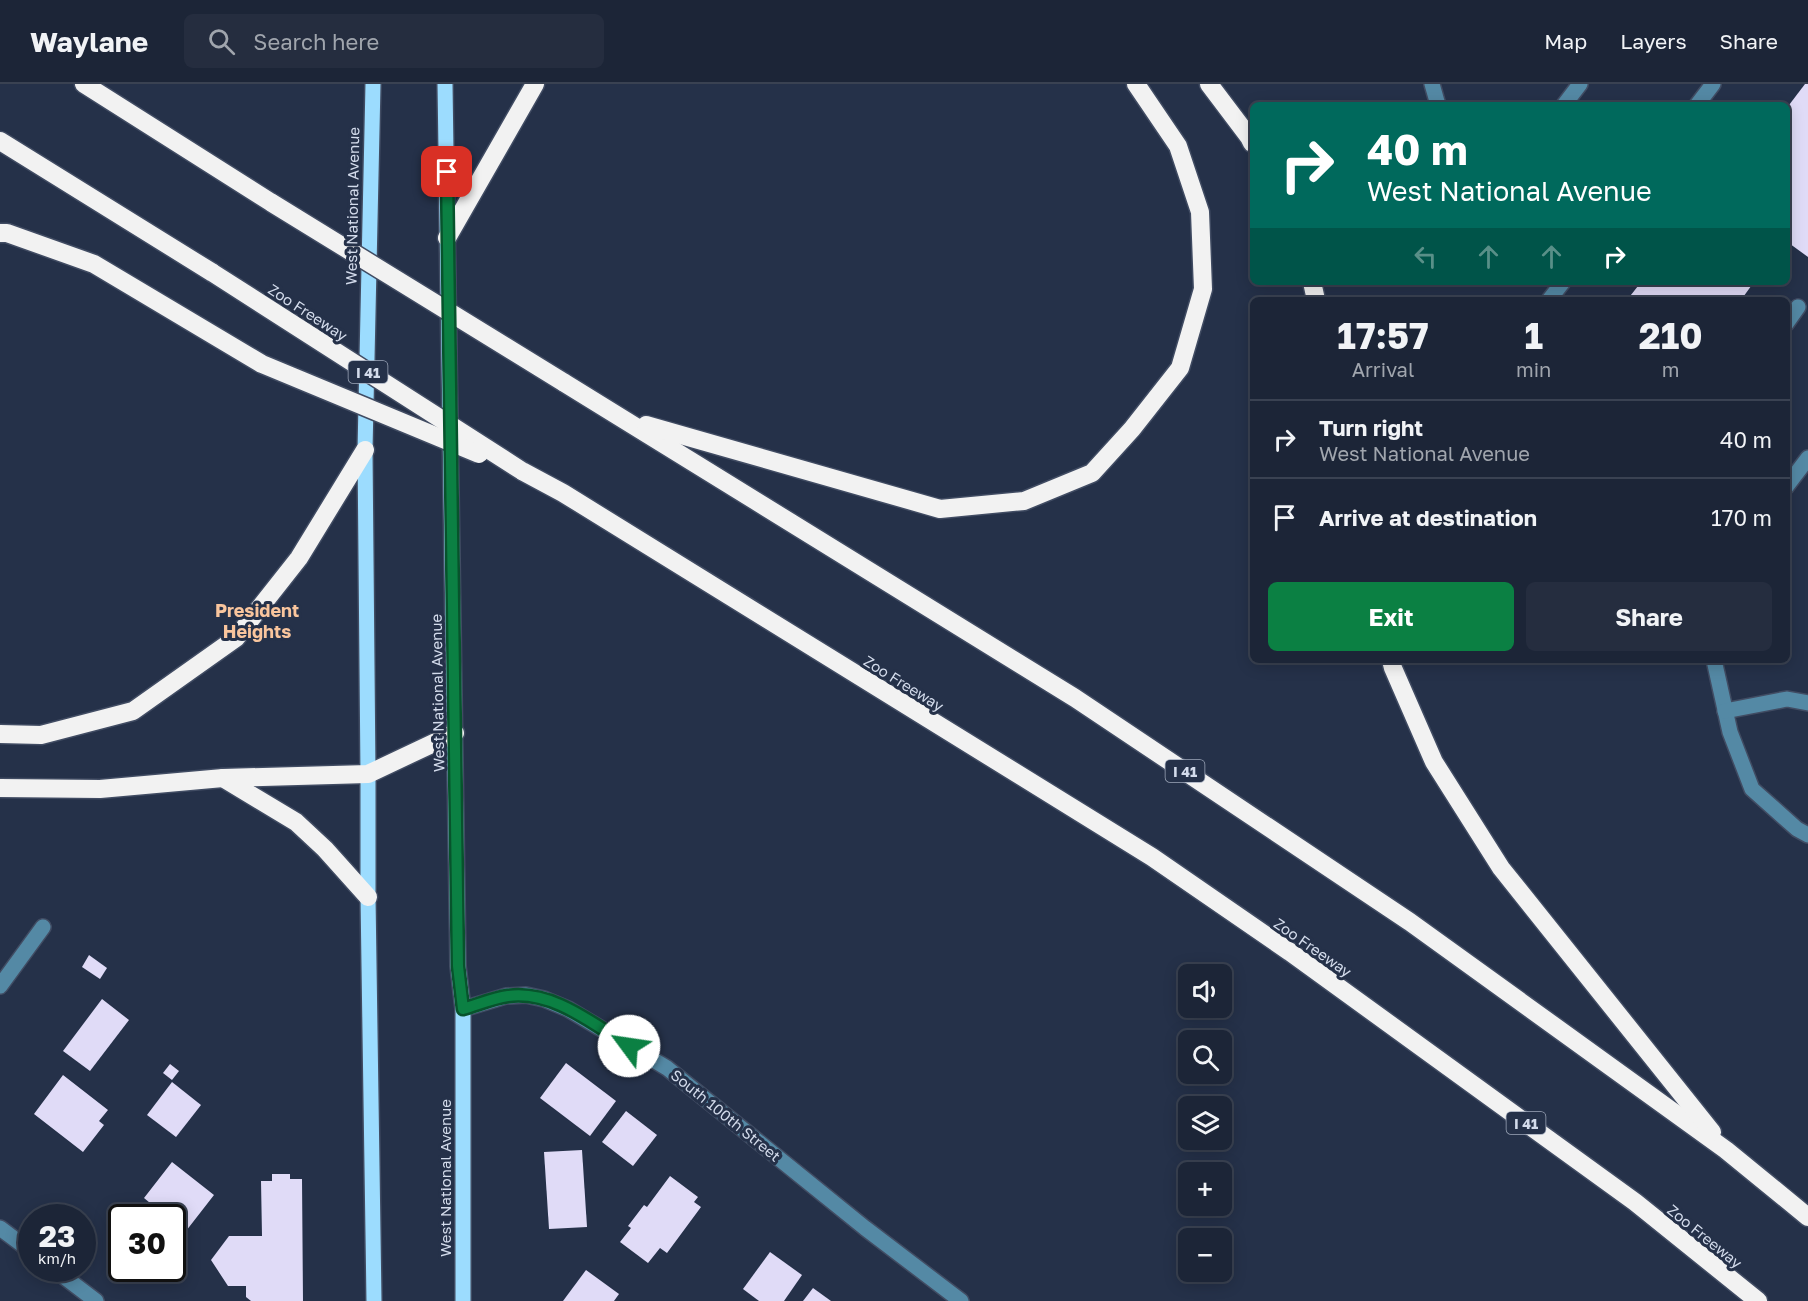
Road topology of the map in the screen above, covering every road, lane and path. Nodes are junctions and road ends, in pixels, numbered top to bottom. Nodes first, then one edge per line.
1 (84, 84) edge
2 (373, 84) edge
3 (445, 84) edge
4 (535, 84) edge
5 (1136, 84) edge
6 (1209, 84) edge
7 (1432, 84) edge
8 (1580, 84) edge
9 (1713, 84) edge
10 (1437, 102) edge
11 (1566, 102) edge
12 (1699, 102) edge
13 (1250, 139) edge
14 (0, 141) edge
15 (0, 233) edge
16 (447, 238) junction
17 (1561, 285) edge
18 (1551, 297) edge
19 (1798, 307) dead end
20 (1790, 318) edge
21 (625, 419) junction
22 (365, 450) junction
23 (1808, 458) edge
24 (522, 471) junction
25 (1790, 482) edge
26 (1392, 663) edge
27 (1715, 663) edge
28 (1808, 703) edge
29 (1725, 711) junction
30 (455, 733) junction
31 (0, 734) edge
32 (368, 774) junction
33 (223, 778) junction
34 (0, 788) edge
35 (1808, 835) edge
36 (368, 897) junction
37 (43, 927) dead end
38 (0, 986) edge
39 (463, 1009) junction
40 (1726, 1150) junction
41 (1808, 1217) edge
42 (0, 1228) edge
43 (18, 1242) edge
44 (71, 1282) edge
45 (96, 1301) edge
46 (374, 1301) edge
47 (463, 1301) edge
48 (962, 1301) edge
49 (1758, 1301) edge

1 - 21 highway, I 41, bridge
2 - 22 main road, West National Avenue
3 - 16 main road, West National Avenue
4 - 16 highway
5 - 21 highway
6 - 13 highway
7 - 10 street
8 - 11 street
9 - 12 street
14 - 24 highway, Zoo Freeway / I 41, bridge
15 - 24 highway, bridge
16 - 30 main road, West National Avenue
17 - 18 street
19 - 20 street
21 - 40 highway, I 41
22 - 31 highway
22 - 32 main road, West National Avenue
23 - 25 street
24 - 49 highway, Zoo Freeway / I 41
26 - 40 highway
27 - 29 street
28 - 29 street
29 - 35 street
30 - 32 highway
30 - 39 main road, West National Avenue
32 - 33 highway
32 - 36 main road, West National Avenue
33 - 34 highway
33 - 36 highway
36 - 46 main road, West National Avenue
37 - 38 street
39 - 47 main road, West National Avenue
39 - 48 street, South 100th Street
40 - 41 highway, I 41
42 - 43 street
44 - 45 street

